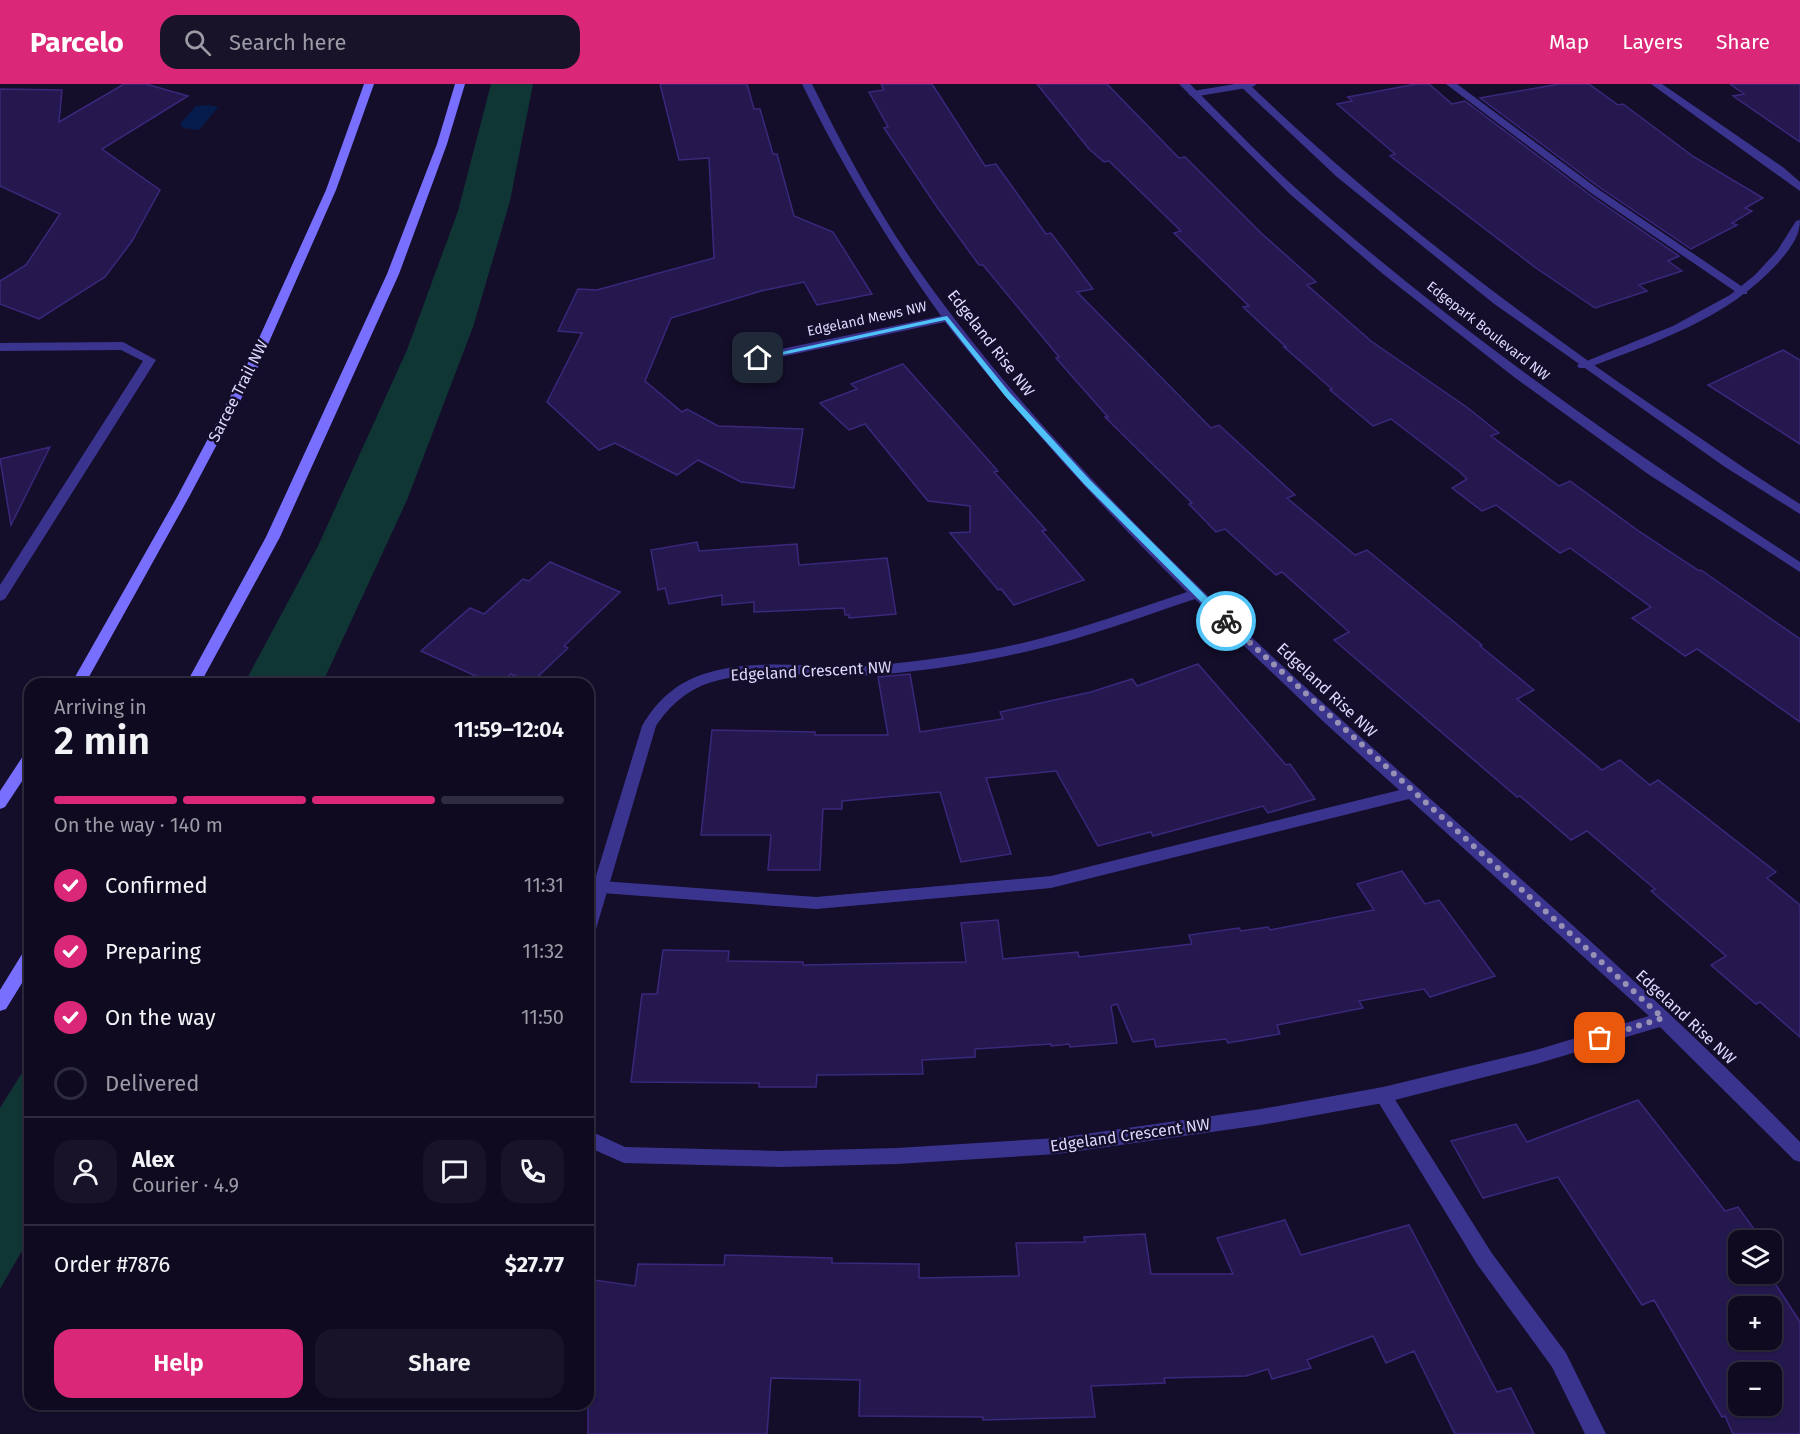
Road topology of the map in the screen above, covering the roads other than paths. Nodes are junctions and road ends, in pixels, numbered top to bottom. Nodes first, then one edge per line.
1 (369, 84) edge
2 (460, 84) edge
3 (807, 84) edge
4 (1184, 84) edge
5 (1246, 84) edge
6 (1451, 84) edge
7 (1656, 84) edge
8 (1193, 94) junction
9 (1800, 188) edge
10 (1800, 223) edge
11 (1743, 292) junction
12 (947, 318) junction
13 (0, 346) edge
14 (758, 358) dead end
15 (1583, 365) junction
16 (1800, 510) edge
17 (1800, 568) edge
18 (1196, 594) junction
19 (0, 596) edge
20 (81, 678) edge
21 (196, 678) edge
22 (24, 766) edge
23 (1412, 793) junction
24 (0, 803) edge
25 (602, 887) junction
26 (594, 911) edge
27 (24, 966) edge
28 (0, 1004) edge
29 (1663, 1018) junction
30 (1383, 1095) junction
31 (594, 1141) edge
32 (1800, 1154) edge
33 (1596, 1434) edge

1 - 20 main road, Sarcee Trail NW
2 - 21 main road
3 - 12 street, Edgeland Rise NW
4 - 8 street, Edgepark Boulevard NW
5 - 8 street
5 - 15 street, Edgepark Boulevard NW
6 - 11 street
7 - 9 street
8 - 17 street, Edgepark Boulevard NW
10 - 11 street
11 - 15 street
12 - 14 street, Edgeland Mews NW
12 - 18 street, Edgeland Rise NW
13 - 19 street
15 - 16 street, Edgepark Boulevard NW
18 - 23 street, Edgeland Rise NW
18 - 25 street, Edgeland Crescent NW
22 - 24 main road
23 - 25 street
23 - 29 street, Edgeland Rise NW
25 - 26 street, Edgeland Crescent NW
27 - 28 main road
29 - 30 street, Edgeland Crescent NW
29 - 32 street, Edgeland Rise NW
30 - 31 street, Edgeland Crescent NW
30 - 33 street

